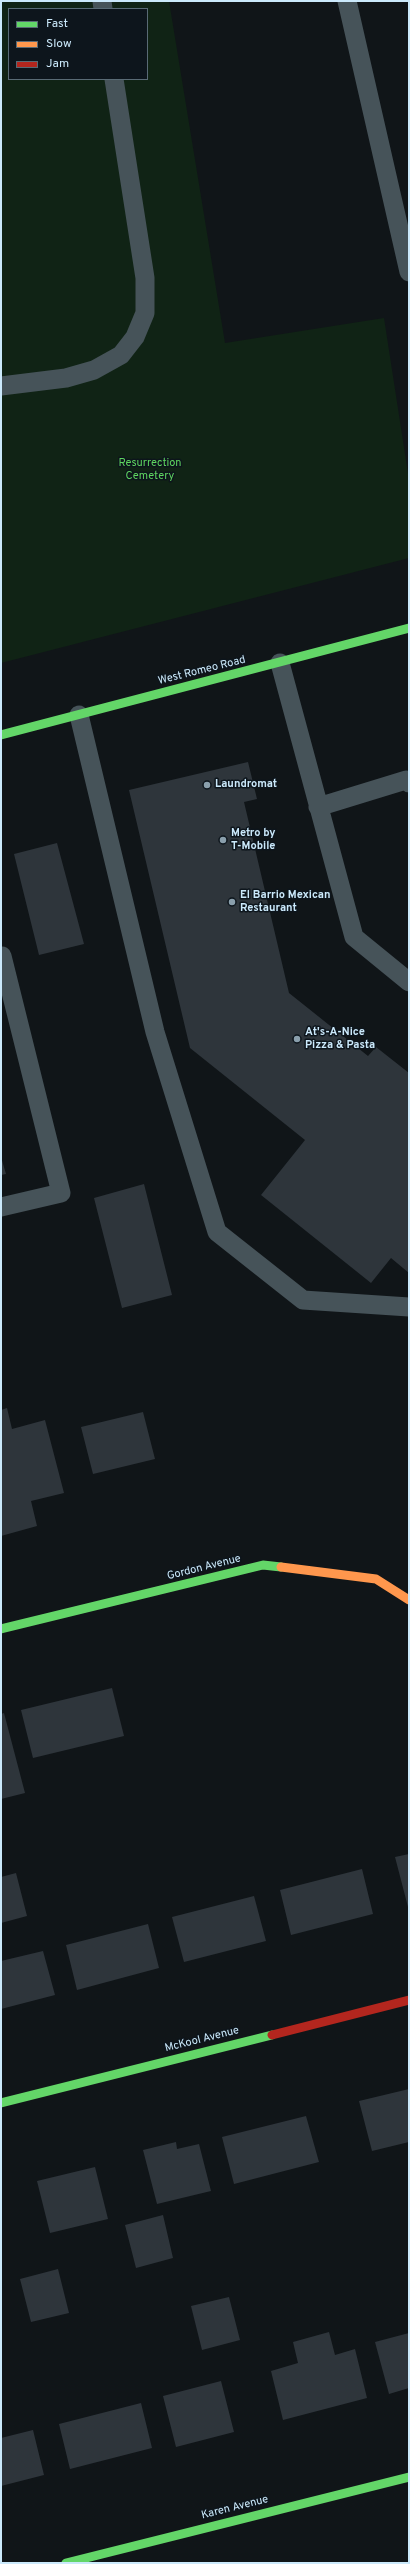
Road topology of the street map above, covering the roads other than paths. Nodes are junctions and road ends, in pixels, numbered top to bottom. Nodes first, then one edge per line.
1 (347, 1) edge
2 (114, 80) edge
3 (409, 272) edge
4 (1, 386) edge
5 (409, 628) edge
6 (280, 663) junction
7 (79, 715) junction
8 (1, 735) edge
9 (409, 784) edge
10 (318, 808) junction
11 (1, 955) edge
12 (409, 982) edge
13 (1, 1207) edge
14 (409, 1307) edge
15 (409, 1600) edge
16 (1, 1629) edge
17 (409, 2000) edge
18 (1, 2103) edge
19 (409, 2477) edge
20 (66, 2563) edge

1 - 3 lane
2 - 4 lane
5 - 6 street, West Romeo Road
6 - 7 street, West Romeo Road
6 - 10 lane
7 - 8 street, West Romeo Road
7 - 14 lane
9 - 10 lane
10 - 12 lane
11 - 13 lane
15 - 16 street, Gordon Avenue
17 - 18 street, McKool Avenue
19 - 20 street, Karen Avenue

